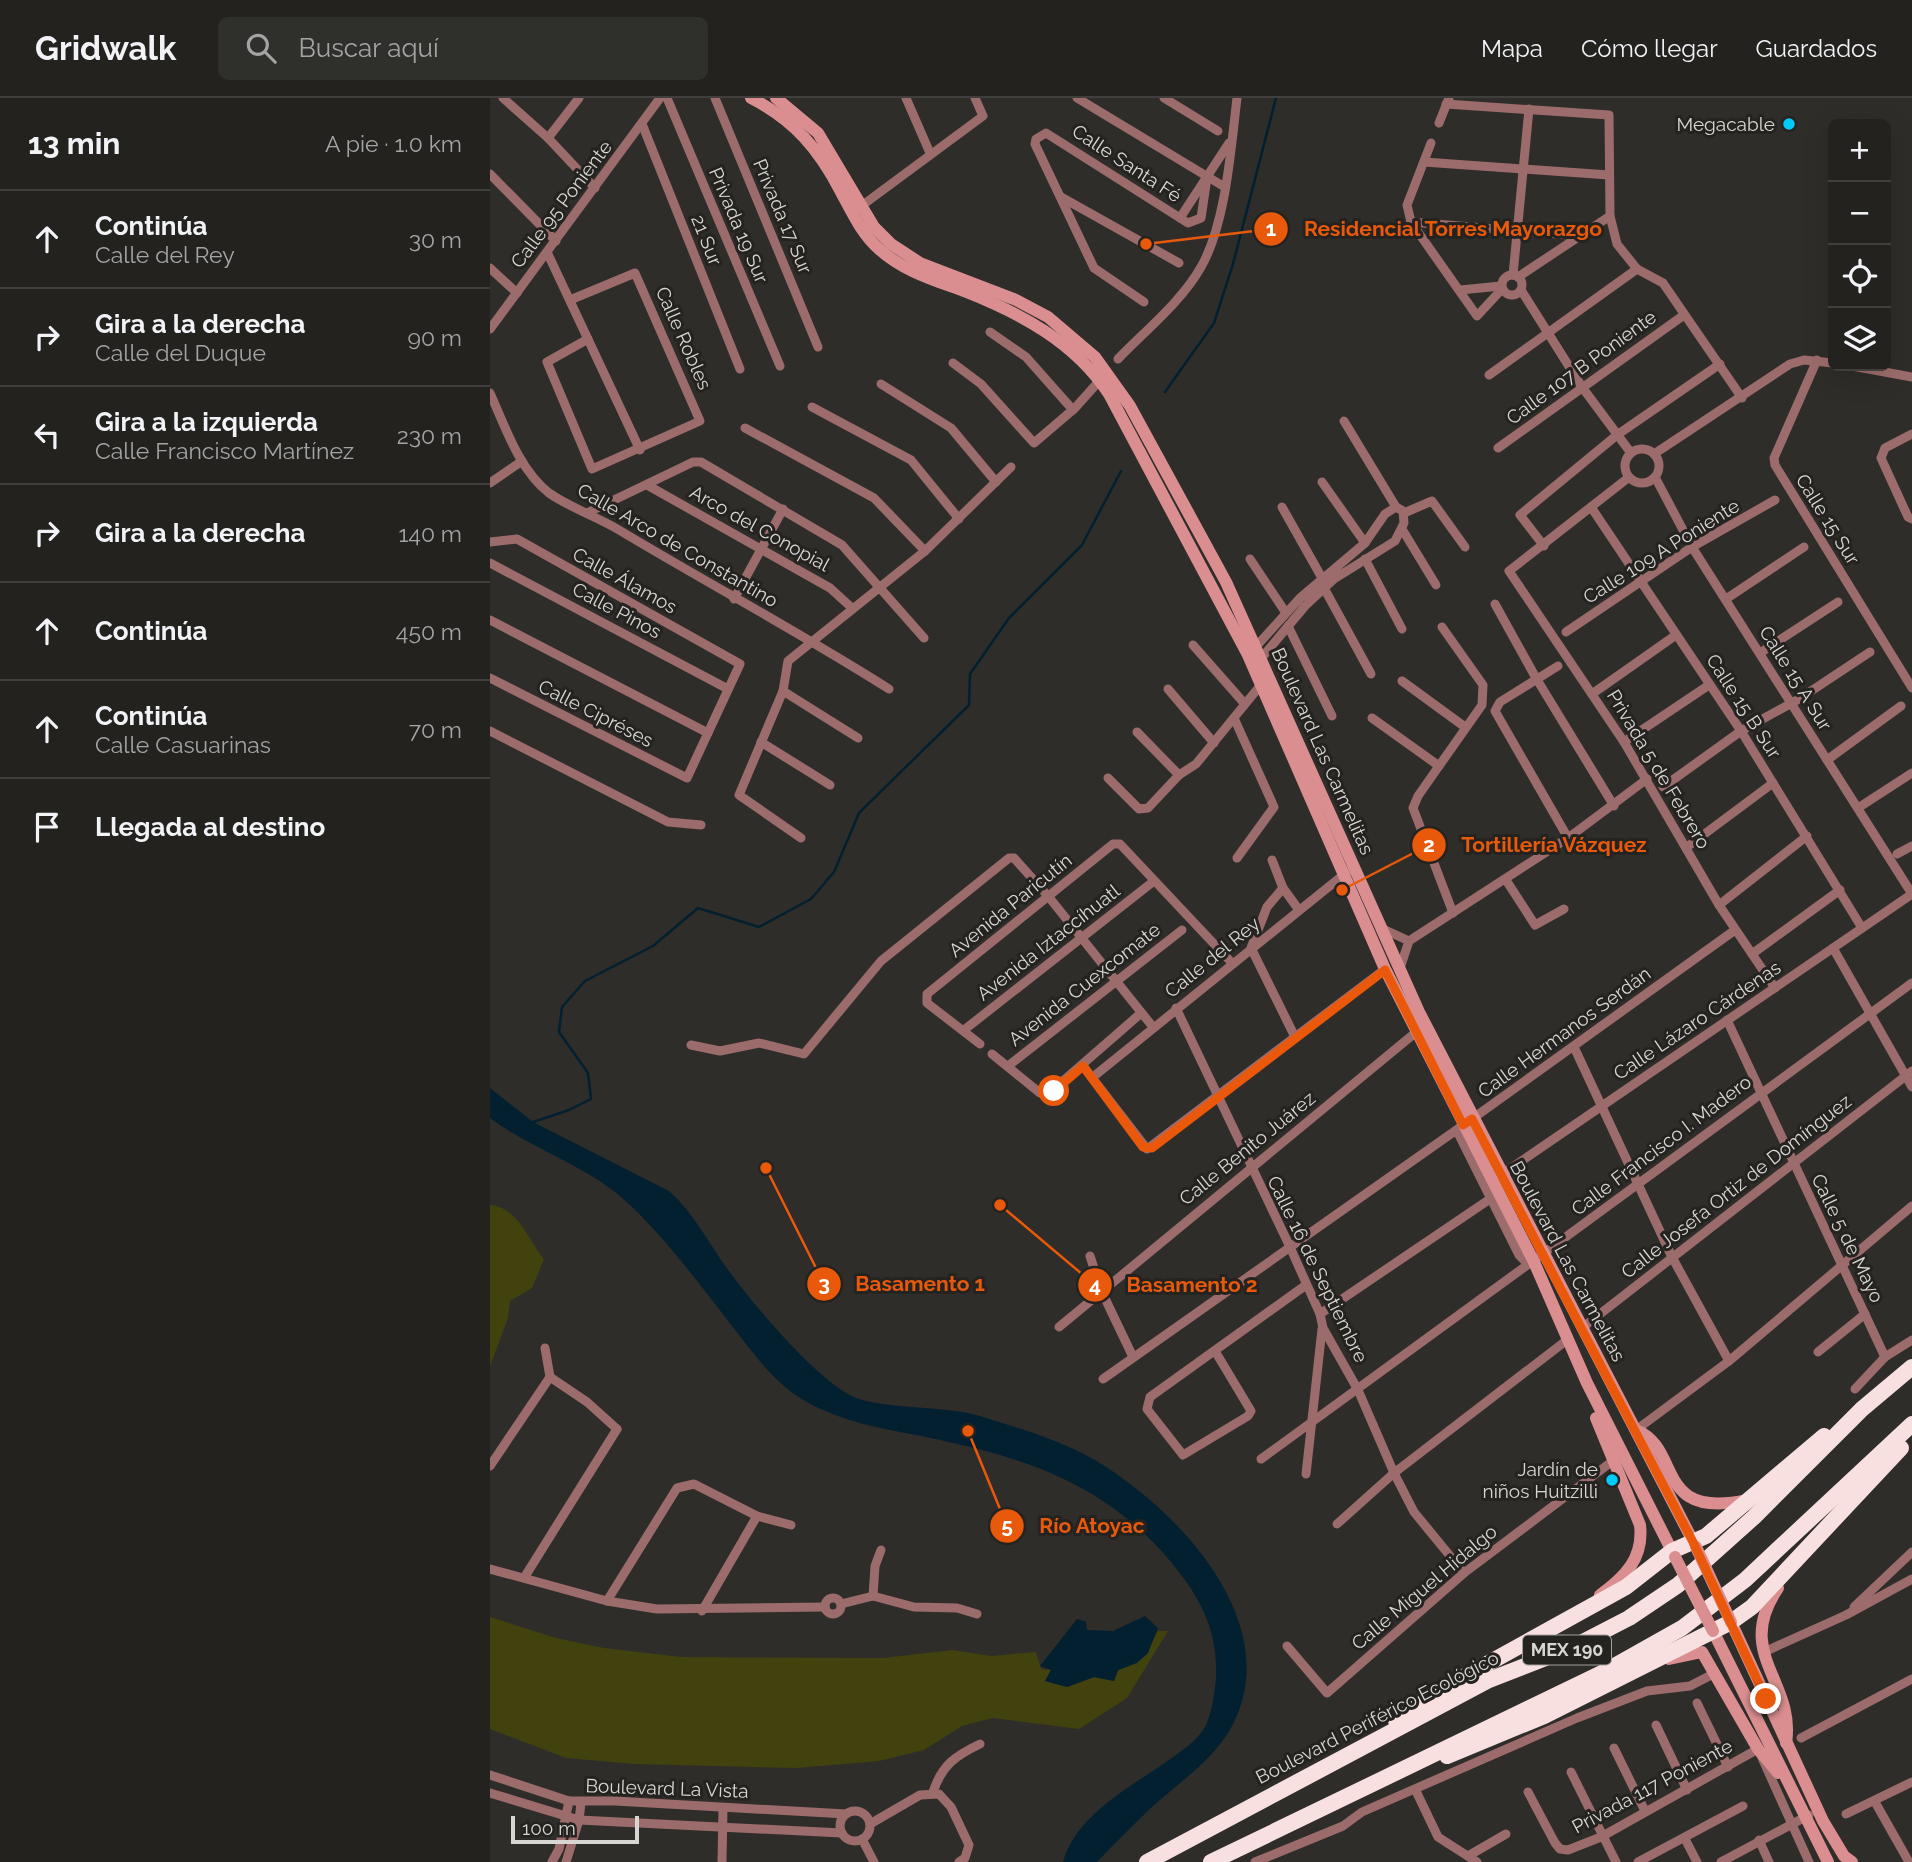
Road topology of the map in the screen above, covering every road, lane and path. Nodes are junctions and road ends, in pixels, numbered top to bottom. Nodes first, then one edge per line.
1 (503, 98) edge
2 (579, 98) edge
3 (660, 98) edge
4 (667, 98) edge
5 (715, 98) edge
6 (751, 98) edge
7 (776, 98) edge
8 (906, 98) edge
9 (975, 98) edge
10 (1077, 98) edge
11 (1164, 98) edge
12 (1237, 98) edge
13 (1447, 101) edge
14 (1529, 109) junction
15 (1439, 123) dead end
16 (642, 124) junction
17 (1218, 131) dead end
18 (548, 138) junction
19 (1232, 138) junction
20 (1431, 143) dead end
21 (930, 153) junction
22 (1424, 162) junction
23 (1525, 170) junction
24 (490, 174) edge
25 (1609, 175) junction
26 (1206, 178) junction
27 (1223, 186) junction
28 (595, 188) junction
29 (1060, 196) junction
30 (860, 206) junction
31 (1610, 216) junction
32 (1180, 218) junction
33 (1411, 222) junction
34 (1518, 230) junction
35 (870, 231) junction
36 (1581, 236) junction
37 (556, 241) junction
38 (547, 252) junction
39 (1179, 263) dead end
40 (490, 268) edge
41 (1637, 270) junction
42 (1515, 276) junction
43 (1501, 287) junction
44 (1460, 290) junction
45 (1521, 290) junction
46 (517, 293) junction
47 (570, 300) junction
48 (1144, 302) dead end
49 (1685, 314) junction
50 (490, 330) edge
51 (990, 332) dead end
52 (1547, 332) junction
53 (588, 339) junction
54 (818, 347) dead end
55 (1118, 359) dead end
56 (1817, 360) junction
57 (1828, 362) edge
58 (953, 363) dead end
59 (1720, 364) junction
60 (780, 366) dead end
61 (740, 369) dead end
62 (1879, 371) edge
63 (1489, 375) dead end
64 (1912, 377) edge
65 (1100, 380) junction
66 (881, 384) dead end
67 (1583, 387) junction
68 (490, 393) edge
69 (1742, 398) junction
70 (812, 407) dead end
71 (1073, 410) junction
72 (1344, 421) dead end
73 (745, 428) dead end
74 (1912, 434) edge
75 (1617, 435) junction
76 (1498, 448) dead end
77 (640, 450) junction
78 (1631, 453) junction
79 (1654, 454) junction
80 (522, 461) junction
81 (1011, 467) dead end
82 (1655, 477) junction
83 (1628, 478) junction
84 (996, 482) junction
85 (1322, 482) dead end
86 (490, 483) edge
87 (647, 485) junction
88 (1775, 500) dead end
89 (1282, 507) dead end
90 (1396, 507) junction
91 (1591, 507) junction
92 (783, 509) junction
93 (589, 512) junction
94 (1405, 513) junction
95 (959, 519) junction
96 (1912, 519) edge
97 (1402, 529) junction
98 (490, 542) edge
99 (1365, 544) junction
100 (1545, 546) junction
101 (762, 547) junction
102 (1465, 547) dead end
103 (1692, 547) junction
104 (1804, 547) dead end
105 (925, 551) junction
106 (1250, 559) dead end
107 (1364, 559) junction
108 (490, 563) edge
109 (1322, 578) junction
110 (1641, 583) junction
111 (1436, 585) dead end
112 (880, 587) junction
113 (1324, 588) junction
114 (734, 600) junction
115 (1726, 600) junction
116 (1838, 602) dead end
117 (1495, 604) dead end
118 (852, 608) junction
119 (1286, 613) junction
120 (490, 620) edge
121 (1288, 626) junction
122 (1442, 627) dead end
123 (1402, 629) dead end
124 (1566, 632) dead end
125 (1676, 635) junction
126 (924, 638) dead end
127 (811, 640) junction
128 (1193, 645) dead end
129 (1870, 652) dead end
130 (1760, 653) junction
131 (1254, 657) junction
132 (1558, 666) dead end
133 (1371, 674) dead end
134 (490, 678) edge
135 (1536, 678) junction
136 (1265, 680) junction
137 (1402, 681) dead end
138 (1709, 685) junction
139 (1912, 688) edge
140 (729, 689) junction
141 (889, 689) dead end
142 (1168, 689) dead end
143 (782, 691) junction
144 (1592, 694) junction
145 (1244, 703) junction
146 (1792, 703) junction
147 (1901, 706) dead end
148 (1332, 716) dead end
149 (1234, 718) junction
150 (1372, 718) dead end
151 (1465, 727) junction
152 (490, 731) edge
153 (1741, 731) junction
154 (1137, 732) dead end
155 (708, 733) junction
156 (858, 738) dead end
157 (761, 742) junction
158 (1624, 742) junction
159 (1214, 743) junction
160 (1827, 760) junction
161 (1439, 766) junction
162 (1912, 773) edge
163 (1179, 775) junction
164 (1108, 778) dead end
165 (1647, 779) junction
166 (1773, 783) junction
167 (830, 785) dead end
168 (1663, 788) dead end
169 (1614, 806) junction
170 (1858, 808) junction
171 (701, 825) dead end
172 (1807, 836) junction
173 (801, 838) dead end
174 (1568, 838) junction
175 (1912, 846) edge
176 (1686, 847) junction
177 (1898, 854) dead end
178 (1237, 858) dead end
179 (1272, 859) dead end
180 (1349, 870) junction
181 (1506, 880) junction
182 (1154, 881) junction
183 (1283, 888) junction
184 (1840, 890) junction
185 (1912, 894) edge
186 (1048, 896) junction
187 (1719, 905) junction
188 (1564, 909) dead end
189 (1300, 910) junction
190 (1453, 913) junction
191 (1862, 928) junction
192 (1382, 929) junction
193 (1182, 930) dead end
194 (1735, 930) junction
195 (1081, 939) junction
196 (1409, 941) junction
197 (1251, 948) junction
198 (1833, 948) junction
199 (1752, 954) junction
200 (1232, 963) junction
201 (1400, 968) junction
202 (1385, 970) junction
203 (1115, 982) junction
204 (1912, 983) edge
205 (1775, 988) junction
206 (1175, 1009) junction
207 (1870, 1013) junction
208 (1140, 1014) junction
209 (1727, 1020) junction
210 (1153, 1027) junction
211 (964, 1030) junction
212 (1415, 1033) junction
213 (1295, 1037) junction
214 (980, 1044) dead end
215 (691, 1045) dead end
216 (1574, 1047) junction
217 (992, 1054) dead end
218 (1008, 1066) junction
219 (1083, 1066) junction
220 (1909, 1074) edge
221 (1093, 1077) junction
222 (1912, 1087) edge
223 (1761, 1092) junction
224 (1218, 1096) junction
225 (1603, 1106) junction
226 (1468, 1122) junction
227 (1794, 1165) junction
228 (1250, 1167) junction
229 (1501, 1175) junction
230 (1637, 1181) junction
231 (1490, 1199) junction
232 (1912, 1206) edge
233 (1290, 1247) junction
234 (1090, 1256) dead end
235 (1672, 1257) junction
236 (1538, 1259) junction
237 (1842, 1268) junction
238 (1306, 1285) junction
239 (1101, 1290) junction
240 (1320, 1314) junction
241 (1865, 1314) junction
242 (1059, 1327) dead end
243 (1323, 1328) junction
244 (1582, 1328) junction
245 (1567, 1340) junction
246 (1912, 1340) edge
247 (545, 1348) dead end
248 (1214, 1351) junction
249 (1818, 1353) dead end
250 (1133, 1357) junction
251 (1885, 1357) junction
252 (1729, 1361) junction
253 (1912, 1367) edge
254 (550, 1377) junction
255 (1103, 1378) dead end
256 (1587, 1383) junction
257 (1855, 1389) dead end
258 (1357, 1390) junction
259 (1862, 1409) junction
260 (1312, 1422) junction
261 (1912, 1424) edge
262 (1636, 1430) junction
263 (1912, 1438) edge
264 (1261, 1459) dead end
265 (1614, 1460) junction
266 (490, 1466) edge
267 (1394, 1473) junction
268 (1306, 1474) dead end
269 (1747, 1500) junction
270 (757, 1516) junction
271 (1337, 1524) dead end
272 (791, 1525) dead end
273 (1695, 1545) junction
274 (881, 1550) dead end
275 (1912, 1552) edge
276 (1673, 1554) junction
277 (1796, 1561) junction
278 (490, 1569) edge
279 (1464, 1573) junction
280 (524, 1578) junction
281 (1912, 1579) edge
282 (873, 1596) junction
283 (607, 1601) junction
284 (702, 1611) junction
285 (977, 1614) dead end
286 (1846, 1615) junction
287 (1731, 1622) junction
288 (1548, 1631) junction
289 (1713, 1631) junction
290 (1287, 1646) dead end
291 (1764, 1652) junction
292 (1635, 1670) junction
293 (1715, 1673) junction
294 (1912, 1679) edge
295 (1697, 1703) dead end
296 (1656, 1725) dead end
297 (1801, 1738) dead end
298 (1786, 1743) junction
299 (980, 1744) dead end
300 (1614, 1748) dead end
301 (1758, 1749) junction
302 (1359, 1751) junction
303 (1728, 1767) junction
304 (1571, 1773) dead end
305 (490, 1775) edge
306 (1379, 1781) junction
307 (1912, 1782) edge
308 (1791, 1788) junction
309 (1687, 1790) junction
310 (1416, 1791) junction
311 (933, 1792) junction
312 (1528, 1792) dead end
313 (490, 1793) edge
314 (569, 1801) junction
315 (1875, 1802) junction
316 (581, 1803) junction
317 (1743, 1806) dead end
318 (723, 1808) junction
319 (1818, 1810) junction
320 (1644, 1811) junction
321 (846, 1814) junction
322 (1846, 1814) dead end
323 (1805, 1816) junction
324 (567, 1818) junction
325 (579, 1820) junction
326 (870, 1824) junction
327 (1791, 1824) junction
328 (724, 1825) junction
329 (842, 1833) junction
330 (1506, 1834) dead end
331 (1601, 1837) junction
332 (862, 1839) junction
333 (1685, 1839) junction
334 (1759, 1840) junction
335 (564, 1854) edge
336 (1468, 1856) junction
337 (552, 1862) edge
338 (722, 1862) edge
339 (874, 1862) edge
340 (959, 1862) edge
341 (1147, 1862) edge
342 (1211, 1862) edge
343 (1255, 1862) edge
344 (1477, 1862) edge
345 (1616, 1862) edge
346 (1637, 1862) edge
347 (1697, 1862) edge
348 (1721, 1862) edge
349 (1769, 1862) edge
350 (1809, 1862) edge
351 (1828, 1862) edge
352 (1852, 1862) edge
353 (1909, 1862) edge

1 - 18 street
2 - 18 street
3 - 16 street, Calle 95 Poniente
4 - 60 street, Privada 19 Sur
5 - 54 street, Privada 17 Sur
6 - 35 main road, Boulevard Las Carmelitas
7 - 30 main road, Boulevard Las Carmelitas
8 - 21 street
9 - 21 street
10 - 26 street
11 - 17 street
12 - 19 street
13 - 14 street
13 - 15 street
14 - 23 street
14 - 25 street
16 - 28 street, Calle 95 Poniente
16 - 61 street, 21 Sur
18 - 28 street
19 - 26 street
19 - 27 street
20 - 22 street
21 - 30 street
22 - 23 street
22 - 33 street
23 - 25 street
23 - 34 street
24 - 37 street
25 - 31 street
26 - 27 street
26 - 32 street
26 - 32 street, Calle Santa Fé
27 - 55 street
28 - 37 street, Calle 95 Poniente
29 - 32 street, Calle Santa Fé
29 - 39 street
29 - 48 street
30 - 35 main road, Boulevard Las Carmelitas
31 - 36 street
31 - 41 street
33 - 34 street
33 - 44 street
34 - 36 street
34 - 42 street
35 - 65 main road, Boulevard Las Carmelitas
35 - 131 main road, Boulevard Las Carmelitas
36 - 42 street
37 - 38 street, Calle 95 Poniente
38 - 46 street, Calle 95 Poniente
38 - 47 street
40 - 46 street
41 - 49 street
41 - 52 street
42 - 43 street
42 - 45 street
43 - 44 street
43 - 44 street
43 - 45 street
45 - 52 street
46 - 50 street, Calle 95 Poniente
47 - 53 street
47 - 77 street, Calle Robles
49 - 59 street
49 - 67 street, Calle 107 B Poniente
51 - 71 street
52 - 63 street
52 - 67 street
53 - 77 street
53 - 77 street
56 - 57 street
56 - 69 street
56 - 139 street, Calle 15 Sur
58 - 71 street
59 - 69 street
59 - 75 street
62 - 64 street
65 - 71 street
65 - 131 main road, Boulevard Las Carmelitas
66 - 84 street
67 - 75 street
67 - 76 street, Calle 107 B Poniente
68 - 80 street, Calle Arco de Constantino
69 - 79 street
70 - 95 street
72 - 90 street
73 - 105 street
74 - 96 street
75 - 78 street
75 - 100 street
78 - 79 street
78 - 83 street
79 - 82 street
80 - 86 street
80 - 93 street, Calle Arco de Constantino
81 - 84 street
82 - 83 street
82 - 103 street, Calle 15 A Sur
83 - 91 street
84 - 95 street
85 - 99 street
87 - 92 street
87 - 93 street
87 - 101 street, Arco del Conopial
88 - 103 street, Calle 109 A Poniente
89 - 109 street
90 - 94 street
90 - 99 street
91 - 100 street
91 - 110 street, Calle 15 B Sur
92 - 101 street
92 - 112 street
93 - 114 street, Calle Arco de Constantino
94 - 97 street
94 - 102 street
95 - 105 street
97 - 107 street
97 - 111 street
98 - 140 street, Calle Álamos
99 - 109 street
100 - 144 street, Privada 5 de Febrero
101 - 114 street
101 - 118 street, Arco del Conopial
103 - 110 street, Calle 109 A Poniente
103 - 115 street, Calle 15 A Sur
104 - 115 street
105 - 112 street
106 - 119 street
107 - 113 street
107 - 123 street
108 - 140 street, Calle Pinos
109 - 119 street
110 - 124 street, Calle 109 A Poniente
110 - 125 street, Calle 15 B Sur
112 - 118 street
112 - 126 street
113 - 121 street
113 - 133 street
114 - 127 street, Calle Arco de Constantino
115 - 130 street, Calle 15 A Sur
116 - 130 street
117 - 135 street
118 - 127 street
119 - 131 street
120 - 155 street
121 - 131 street
121 - 148 street
122 - 151 street
125 - 138 street, Calle 15 B Sur
125 - 144 street
127 - 141 street, Calle Arco de Constantino
127 - 143 street
128 - 145 street
129 - 146 street
130 - 146 street, Calle 15 A Sur
131 - 136 main road, Boulevard Las Carmelitas
132 - 135 street
134 - 155 street, Calle Cipréses
135 - 169 street
135 - 174 street
136 - 145 street
136 - 180 main road, Boulevard Las Carmelitas
137 - 151 street
138 - 153 street, Calle 15 B Sur
138 - 158 street
140 - 155 street
142 - 159 street
143 - 156 street
143 - 157 street
144 - 158 street, Privada 5 de Febrero
145 - 149 street
146 - 153 street
146 - 160 street, Calle 15 A Sur
147 - 160 street
149 - 159 street
149 - 178 street
150 - 161 street
151 - 161 street
152 - 171 street
153 - 166 street, Calle 15 B Sur
153 - 168 street
154 - 163 street
157 - 167 street
157 - 173 street
158 - 165 street, Privada 5 de Febrero
159 - 163 street
160 - 170 street, Calle 15 A Sur
161 - 190 street
162 - 170 street
163 - 164 street
165 - 169 street
165 - 176 street, Privada 5 de Febrero
166 - 172 street, Calle 15 B Sur
166 - 176 street
169 - 174 street
170 - 185 street, Calle 15 A Sur
172 - 184 street, Calle 15 B Sur
172 - 187 street
174 - 181 street
175 - 177 street
176 - 187 street, Privada 5 de Febrero
179 - 183 street
180 - 189 street, Calle del Rey
180 - 192 main road, Boulevard Las Carmelitas
180 - 202 main road, Boulevard Las Carmelitas
181 - 188 street
181 - 190 street
182 - 186 street, Avenida Paricutín
182 - 195 street, Avenida Iztaccíhuatl
182 - 200 street
183 - 189 street
183 - 197 street
184 - 191 street, Calle 15 B Sur
184 - 199 street
185 - 191 street, Calle Lázaro Cárdenas
186 - 195 street
186 - 211 street, Avenida Paricutín
186 - 215 street
187 - 194 street, Privada 5 de Febrero
189 - 197 street, Calle del Rey
190 - 196 street
191 - 198 street, Calle Lázaro Cárdenas
192 - 196 street
192 - 201 main road, Boulevard Las Carmelitas
193 - 203 street, Avenida Cuexcomate
194 - 199 street, Privada 5 de Febrero
194 - 216 street, Calle Hermanos Serdán
195 - 203 street
195 - 211 street, Avenida Iztaccíhuatl
196 - 201 street
197 - 200 street, Calle del Rey
197 - 213 street
198 - 205 street, Calle Lázaro Cárdenas
198 - 207 street
199 - 205 street, Privada 5 de Febrero
200 - 206 street, Calle del Rey
201 - 226 main road, Boulevard Las Carmelitas
202 - 212 main road, Boulevard Las Carmelitas
202 - 213 street
203 - 208 street
203 - 218 street, Avenida Cuexcomate
204 - 207 street, Calle Francisco I. Madero
205 - 209 street, Calle Lázaro Cárdenas
206 - 210 street, Calle del Rey
206 - 224 street, Calle 16 de Septiembre
207 - 220 street
207 - 223 street, Calle Francisco I. Madero
208 - 210 street
208 - 219 street
209 - 223 street, Calle 5 de Mayo
209 - 225 street, Calle Lázaro Cárdenas
210 - 221 street, Calle del Rey
211 - 214 street
212 - 226 main road, Boulevard Las Carmelitas
212 - 228 street, Calle Benito Juárez
213 - 224 street
216 - 225 street
216 - 226 street, Calle Hermanos Serdán
217 - 218 street
218 - 219 street
219 - 221 street
220 - 222 street
220 - 227 street, Calle Josefa Ortiz de Domínguez
221 - 224 street
223 - 227 street, Calle 5 de Mayo
223 - 230 street, Calle Francisco I. Madero
224 - 228 street, Calle 16 de Septiembre
225 - 229 street, Calle Lázaro Cárdenas
225 - 230 street
226 - 229 main road, Boulevard Las Carmelitas
226 - 231 street, Boulevard Las Carmelitas
226 - 233 street, Calle Hermanos Serdán
226 - 236 main road, Boulevard Las Carmelitas
227 - 235 street, Calle Josefa Ortiz de Domínguez
227 - 237 street, Calle 5 de Mayo
228 - 233 street, Calle 16 de Septiembre
228 - 239 street, Calle Benito Juárez
229 - 236 main road, Boulevard Las Carmelitas
230 - 235 street
230 - 236 street, Calle Francisco I. Madero
231 - 236 street, Boulevard Las Carmelitas
231 - 240 street
232 - 237 street
233 - 238 street, Calle 16 de Septiembre
233 - 250 street, Calle Hermanos Serdán
234 - 239 street
235 - 244 street, Calle Josefa Ortiz de Domínguez
235 - 252 street
236 - 244 main road, Boulevard Las Carmelitas
236 - 245 main road, Boulevard Las Carmelitas
236 - 258 street, Calle Francisco I. Madero
237 - 241 street, Calle 5 de Mayo
237 - 252 street
238 - 240 street, Calle 16 de Septiembre
238 - 248 street
239 - 242 street, Calle Benito Juárez
239 - 250 street
240 - 243 street, Calle 16 de Septiembre
241 - 249 street
241 - 251 street, Calle 5 de Mayo
243 - 258 street, Calle 16 de Septiembre
243 - 260 street
244 - 262 main road, Boulevard Las Carmelitas
245 - 256 main road, Boulevard Las Carmelitas
245 - 267 street
246 - 251 street
247 - 254 street
248 - 248 street
250 - 255 street, Calle Hermanos Serdán
251 - 257 street
252 - 262 street
253 - 259 highway, Boulevard Periférico Ecológico / MEX 190
254 - 266 street
254 - 280 street
256 - 265 main road
256 - 276 main road, Boulevard Las Carmelitas
258 - 260 street, Calle Francisco I. Madero
258 - 267 street, Calle 16 de Septiembre
259 - 269 highway
259 - 302 highway, Boulevard Periférico Ecológico / MEX 190
260 - 264 street, Calle Francisco I. Madero
260 - 268 street
261 - 306 highway, MEX 190
262 - 269 main road
262 - 273 main road, Boulevard Las Carmelitas
263 - 277 highway
265 - 279 street, Calle Miguel Hidalgo
265 - 288 main road
267 - 271 street
267 - 279 street, Calle 16 de Septiembre
269 - 273 highway
270 - 272 street
270 - 283 street
270 - 284 street
273 - 276 highway
273 - 287 main road, Boulevard Las Carmelitas, bridge
274 - 282 street
275 - 286 street
276 - 288 highway
276 - 289 main road, Boulevard Las Carmelitas, bridge
277 - 287 highway
277 - 291 main road
278 - 280 street
279 - 290 street, Calle Miguel Hidalgo
280 - 283 street
281 - 286 street
282 - 284 street
282 - 285 street
283 - 284 street
286 - 291 street
287 - 289 highway
287 - 298 main road, Boulevard Las Carmelitas
288 - 302 highway
289 - 292 highway
289 - 308 main road, Boulevard Las Carmelitas
291 - 298 main road
292 - 293 main road
292 - 306 highway
293 - 301 main road
293 - 310 street
294 - 297 street
295 - 303 street
296 - 309 street
298 - 319 main road, Boulevard Las Carmelitas
299 - 311 street
300 - 320 street
301 - 303 street, Privada 117 Poniente
301 - 308 main road
301 - 327 street
302 - 341 highway, Boulevard Periférico Ecológico / MEX 190
303 - 309 street, Privada 117 Poniente
304 - 331 street
305 - 314 street, Boulevard La Vista
306 - 342 highway, MEX 190
307 - 315 street
308 - 323 main road, Boulevard Las Carmelitas
309 - 320 street, Privada 117 Poniente
310 - 336 street
310 - 343 street
311 - 326 street
311 - 340 street
312 - 331 street, Privada 117 Poniente
313 - 324 street, Boulevard La Vista
314 - 316 street, Boulevard La Vista
314 - 324 street
315 - 322 street
315 - 353 street
316 - 318 street, Boulevard La Vista
316 - 325 street
317 - 333 street
318 - 321 street, Boulevard La Vista
318 - 328 street
319 - 323 street
319 - 352 main road, Boulevard Las Carmelitas
320 - 331 street, Privada 117 Poniente
321 - 326 street
321 - 329 street
323 - 327 street
323 - 351 main road, Boulevard Las Carmelitas
324 - 325 street, Boulevard La Vista
324 - 335 street
325 - 328 street, Boulevard La Vista
325 - 335 street
326 - 332 street
327 - 334 street
327 - 350 street
328 - 329 street, Boulevard La Vista
328 - 338 street
329 - 332 street
330 - 336 street
331 - 345 street
332 - 339 street
333 - 346 street
333 - 347 street
334 - 348 street
334 - 349 street
335 - 337 street
336 - 344 street

